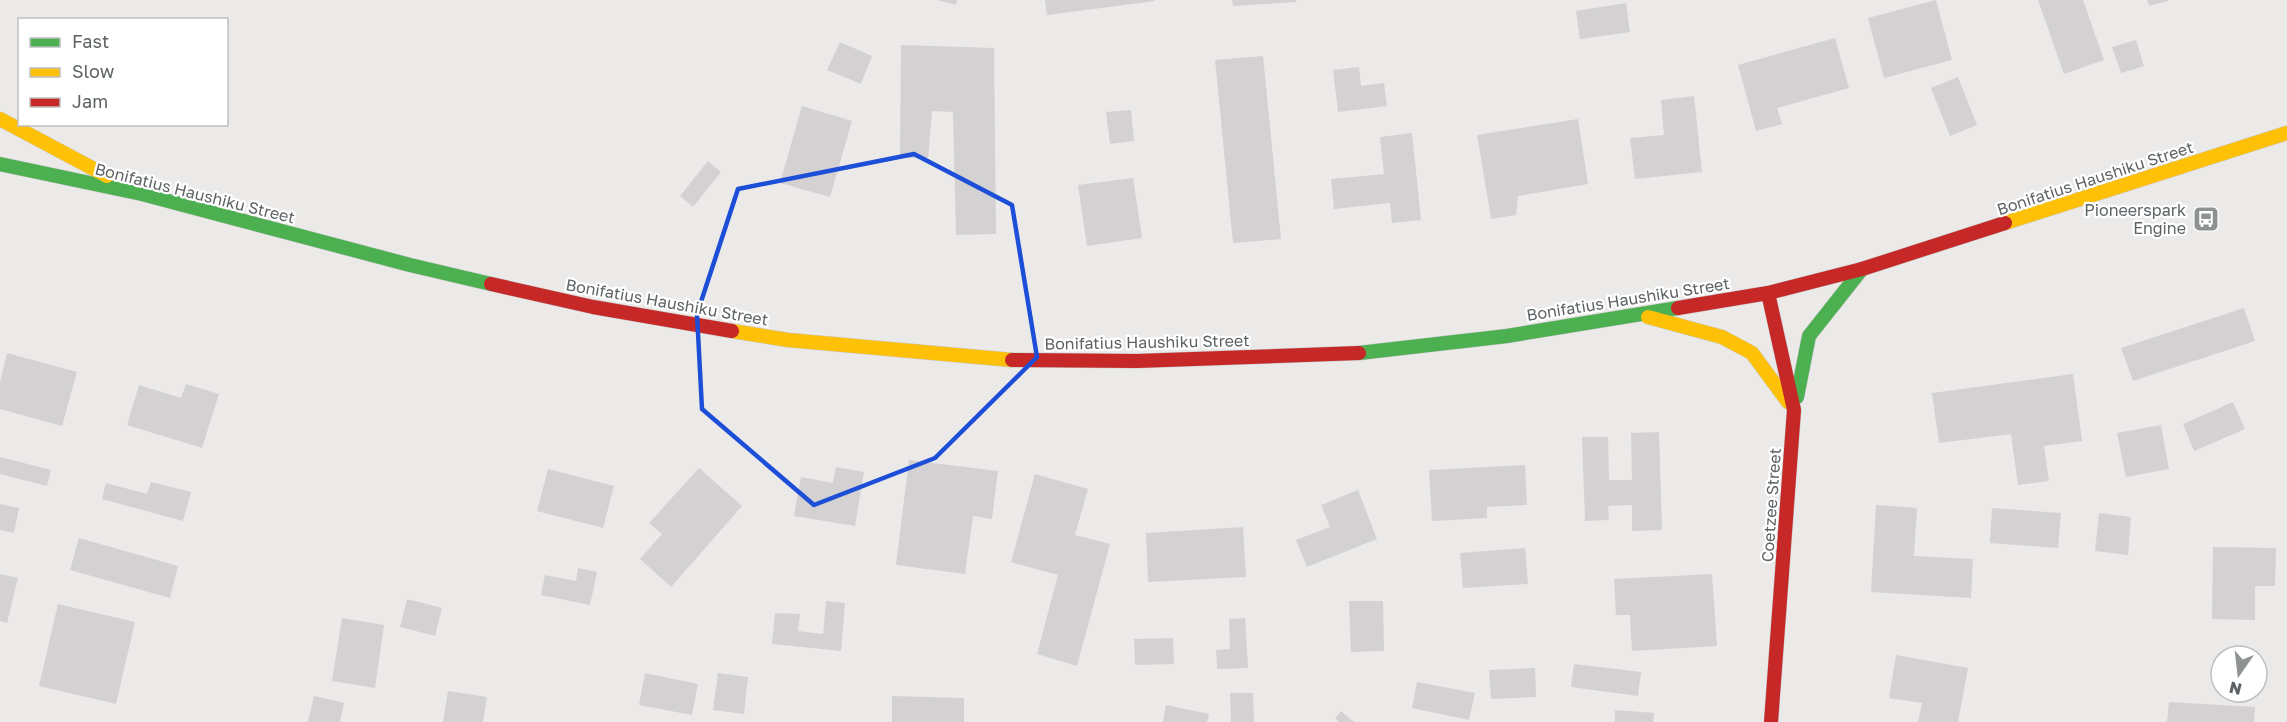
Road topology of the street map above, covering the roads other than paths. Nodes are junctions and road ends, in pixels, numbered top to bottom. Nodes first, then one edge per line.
1 (0, 119) edge
2 (2287, 133) edge
3 (0, 164) edge
4 (142, 194) junction
5 (1862, 269) junction
6 (1768, 293) junction
7 (1640, 314) junction
8 (1794, 410) junction
9 (1771, 722) edge

1 - 4 street
2 - 5 street, Bonifatius Haushiku Street
3 - 4 street, Bonifatius Haushiku Street
4 - 7 street, Bonifatius Haushiku Street
5 - 6 street, Bonifatius Haushiku Street
5 - 8 street
6 - 7 street, Bonifatius Haushiku Street
6 - 8 street, Coetzee Street
7 - 8 street
8 - 9 street, Coetzee Street

